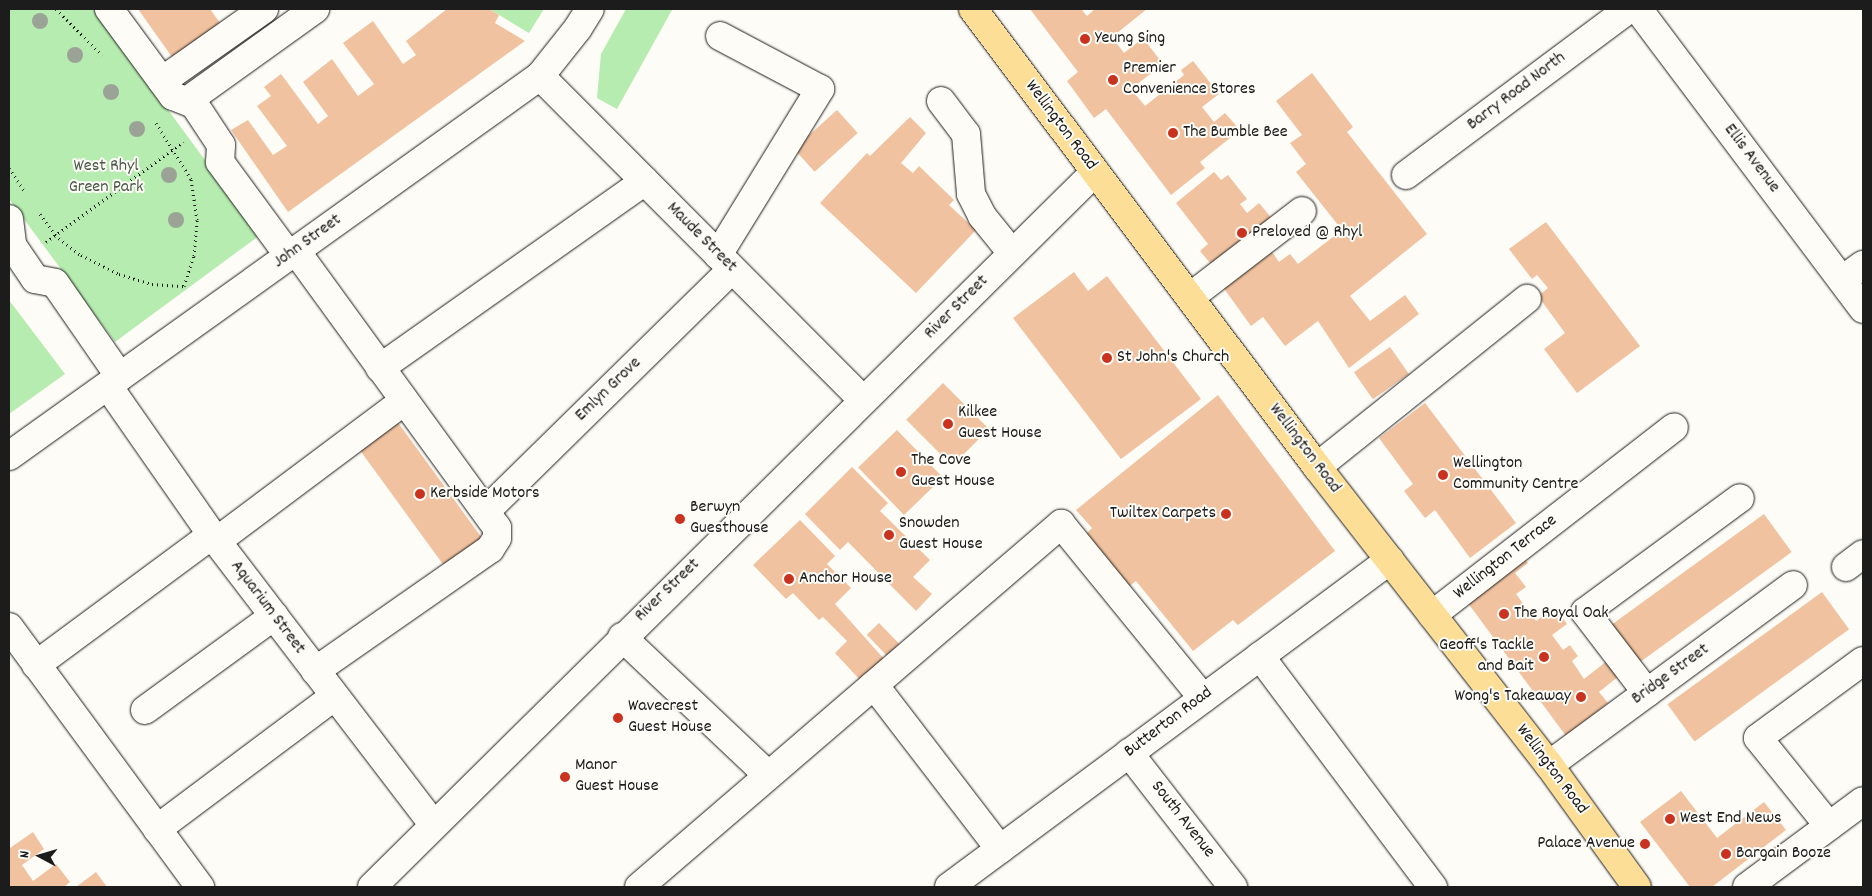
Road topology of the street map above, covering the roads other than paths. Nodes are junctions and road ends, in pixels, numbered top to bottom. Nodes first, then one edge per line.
1 (110, 9) edge
2 (264, 9) edge
3 (315, 9) edge
4 (590, 9) edge
5 (974, 9) edge
6 (1629, 9) edge
7 (1638, 9) edge
8 (720, 36) dead end
9 (540, 76) junction
10 (162, 81) junction
11 (187, 101) junction
12 (941, 101) dead end
13 (1095, 172) junction
14 (1406, 176) dead end
15 (645, 181) junction
16 (1302, 211) dead end
17 (9, 219) edge
18 (292, 253) junction
19 (1012, 253) junction
20 (725, 262) junction
21 (1853, 273) edge
22 (1190, 297) junction
23 (1527, 299) dead end
24 (1863, 309) edge
25 (380, 368) junction
26 (114, 381) junction
27 (863, 400) junction
28 (404, 402) junction
29 (1674, 427) dead end
30 (9, 456) edge
31 (1318, 467) junction
32 (1740, 498) dead end
33 (486, 511) junction
34 (214, 538) junction
35 (1390, 560) junction
36 (1793, 585) dead end
37 (1432, 615) junction
38 (274, 616) junction
39 (9, 627) edge
40 (622, 637) junction
41 (1260, 656) junction
42 (1863, 661) edge
43 (36, 665) junction
44 (316, 671) junction
45 (874, 685) junction
46 (1647, 693) junction
47 (335, 696) junction
48 (1203, 698) junction
49 (145, 710) dead end
50 (1129, 753) junction
51 (1549, 765) junction
52 (768, 775) junction
53 (1863, 801) edge
54 (434, 825) junction
55 (1829, 826) junction
56 (157, 829) junction
57 (1000, 849) junction
58 (1222, 883) edge
59 (1422, 884) edge
60 (200, 887) edge
61 (372, 887) edge
62 (639, 887) edge
63 (949, 887) edge
64 (1637, 887) edge
65 (1747, 887) edge

1 - 10 street
2 - 10 street
3 - 11 street
4 - 9 street, John Street
5 - 13 main road, Wellington Road
6 - 14 street, Barry Road North
7 - 21 street, Ellis Avenue
8 - 20 street, Emlyn Grove
9 - 15 street, Maude Street
9 - 18 street, John Street
10 - 11 street
11 - 18 street
12 - 19 street
13 - 19 street, River Street
13 - 22 main road, Wellington Road
15 - 20 street, Maude Street
15 - 25 street
16 - 22 street
17 - 26 street, Aquarium Street
18 - 25 street
18 - 26 street, John Street
19 - 27 street, River Street
20 - 27 street, Maude Street
20 - 33 street, Emlyn Grove
21 - 24 street, Ellis Avenue
22 - 31 main road, Wellington Road
23 - 31 street
25 - 28 street
26 - 30 street, John Street
26 - 34 street, Aquarium Street
27 - 40 street, River Street
28 - 33 street
28 - 34 street
29 - 37 street, Wellington Terrace
31 - 35 main road, Wellington Road
32 - 46 street
33 - 44 street
34 - 38 street, Aquarium Street
34 - 43 street
35 - 37 main road, Wellington Road
35 - 41 street, Butterton Road
36 - 46 street, Bridge Street
37 - 51 main road, Wellington Road
38 - 44 street, Aquarium Street
38 - 49 street
39 - 43 street
40 - 52 street
40 - 54 street, River Street
41 - 48 street, Butterton Road
41 - 59 street
42 - 55 street
43 - 56 street
44 - 47 street, Aquarium Street
45 - 48 street
45 - 52 street
45 - 57 street
46 - 51 street, Bridge Street
47 - 54 street, Aquarium Street
47 - 56 street
48 - 50 street, Butterton Road
50 - 57 street, Butterton Road
50 - 58 street, South Avenue
51 - 64 main road, Wellington Road
52 - 62 street
53 - 55 street
54 - 61 street, River Street
55 - 65 street
56 - 60 street
57 - 63 street, Butterton Road

